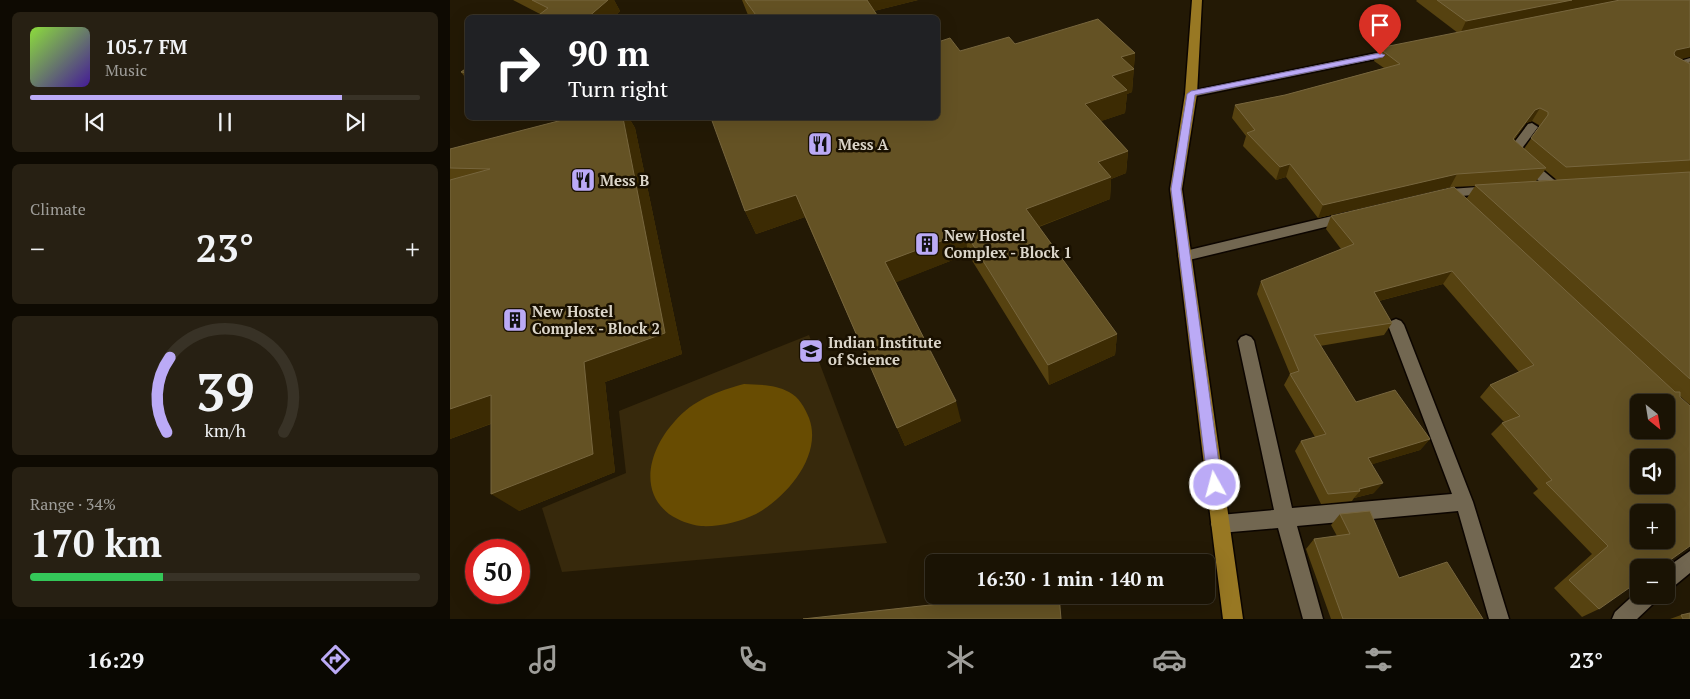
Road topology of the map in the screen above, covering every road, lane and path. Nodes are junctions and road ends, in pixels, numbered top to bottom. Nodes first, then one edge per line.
1 (1197, 0) edge
2 (1404, 50) edge
3 (1690, 61) edge
4 (1690, 78) edge
5 (1191, 94) junction
6 (1532, 127) edge
7 (1535, 188) edge
8 (1507, 190) edge
9 (1465, 206) edge
10 (1365, 213) edge
11 (1185, 256) junction
12 (1396, 325) dead end
13 (1246, 341) dead end
14 (1464, 502) junction
15 (1285, 518) junction
16 (1220, 524) junction
17 (1690, 561) edge
18 (1675, 573) edge
19 (1640, 604) edge
20 (1630, 616) edge
21 (1233, 619) edge
22 (1313, 619) edge
23 (1499, 619) edge

1 - 5 main road
2 - 5 street
3 - 4 street
5 - 11 main road
6 - 7 street
8 - 9 street
10 - 11 street
11 - 16 main road
12 - 14 street
13 - 15 street
14 - 15 street
14 - 23 street
15 - 16 street
15 - 22 street
16 - 21 main road
17 - 18 street
19 - 20 street

